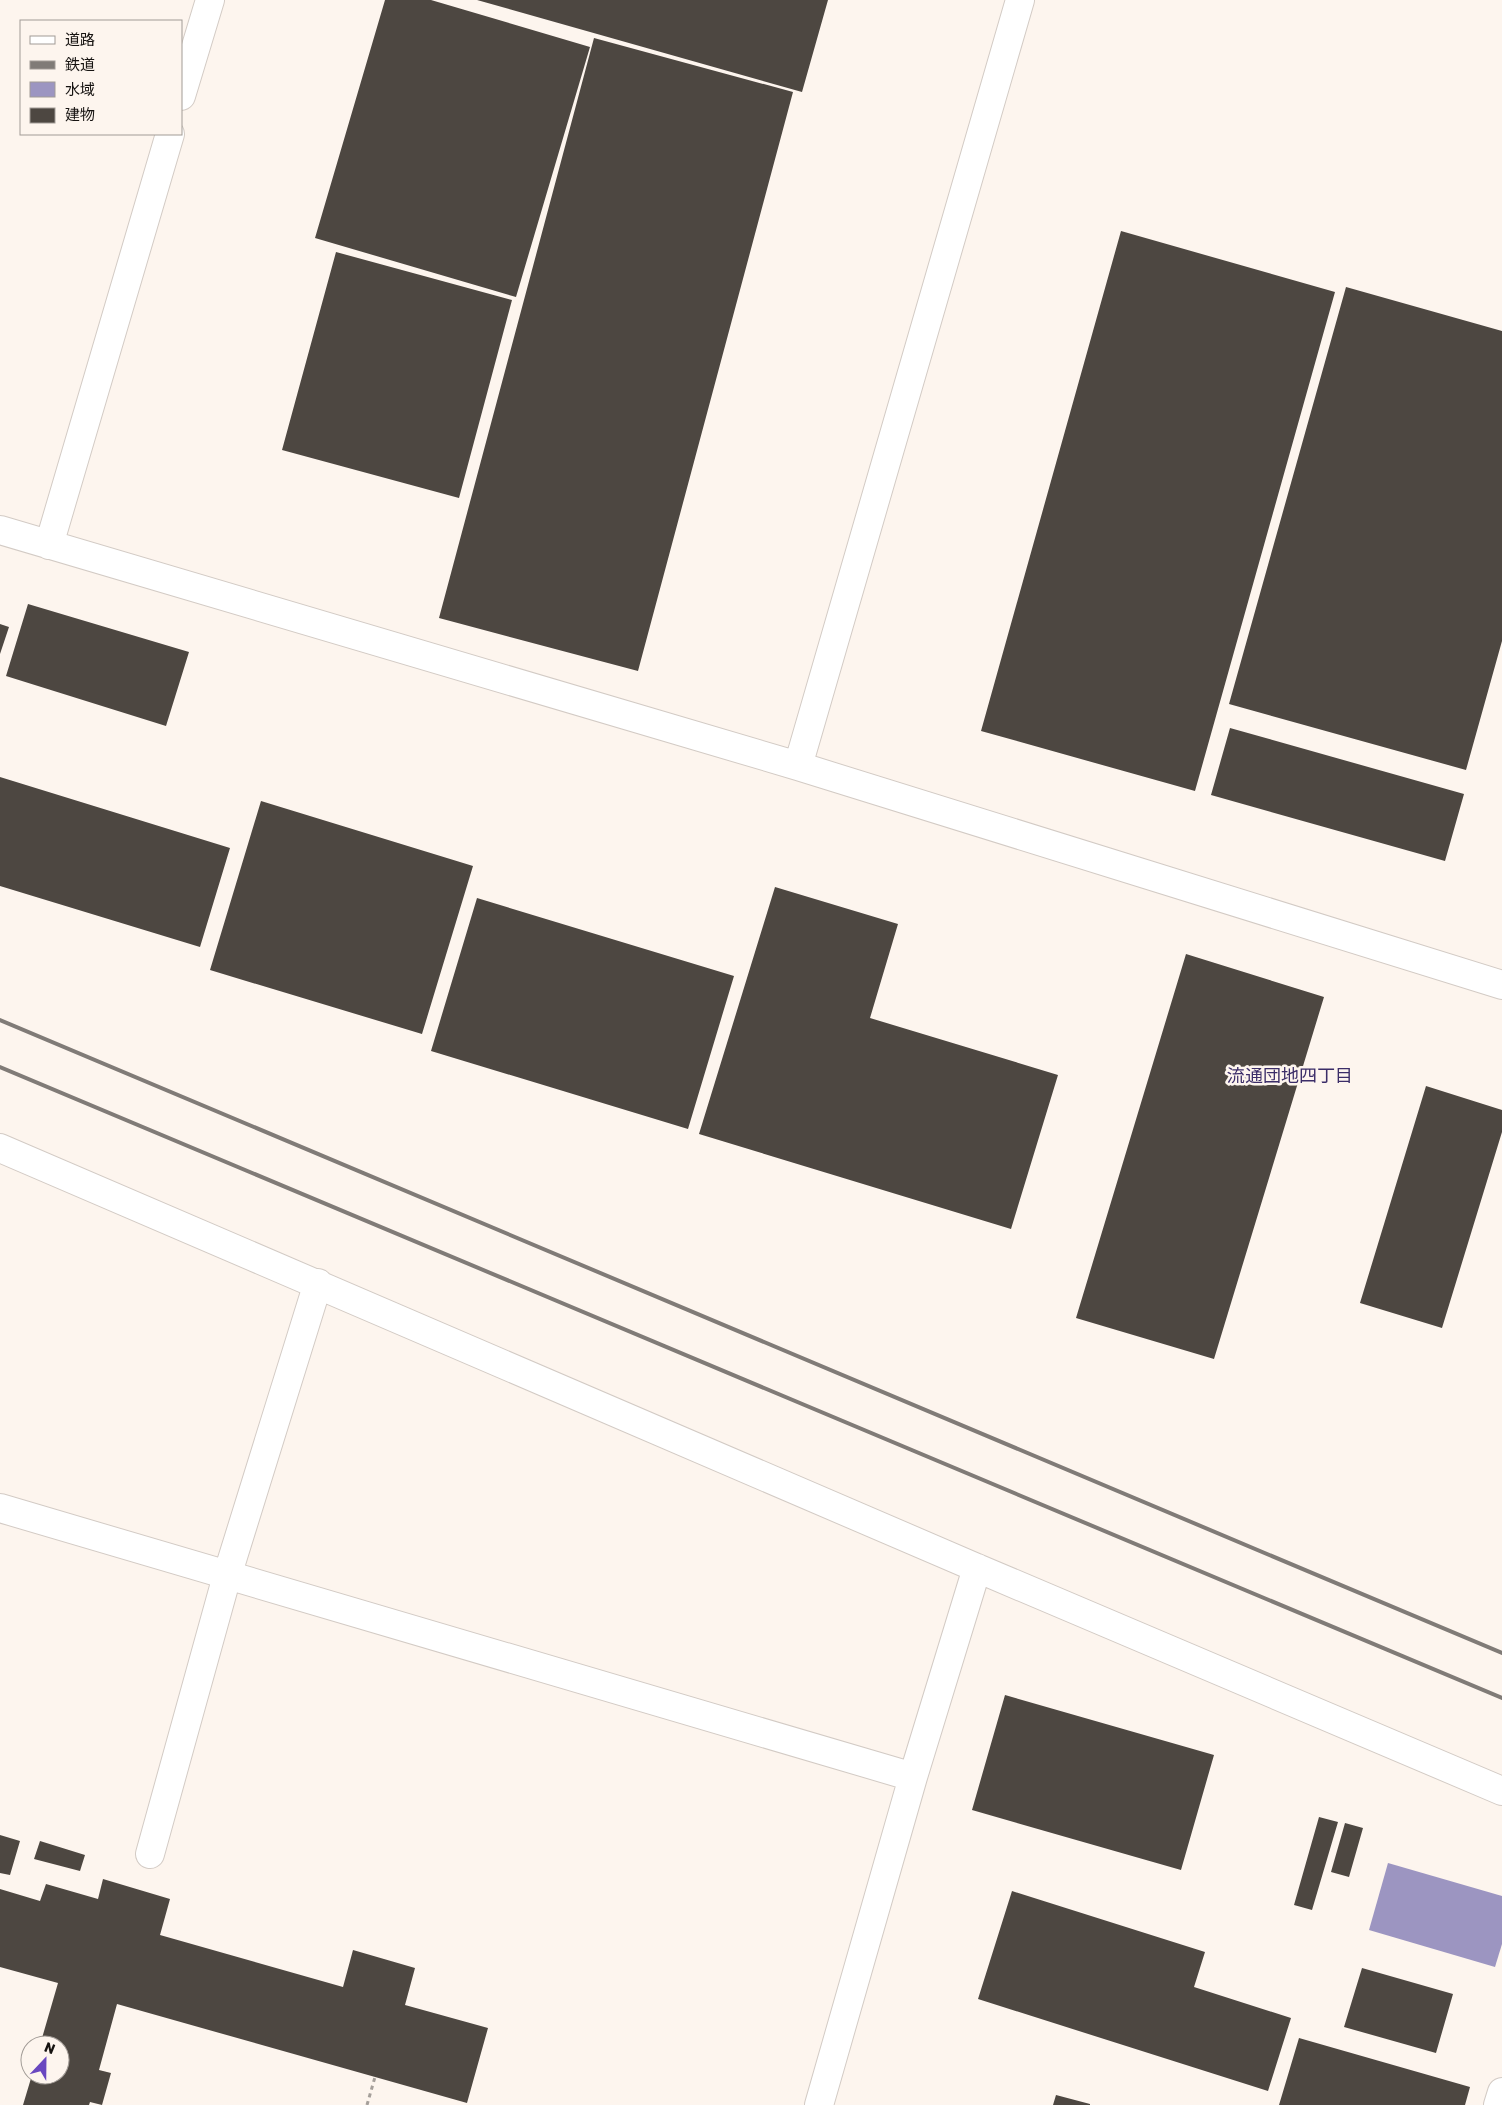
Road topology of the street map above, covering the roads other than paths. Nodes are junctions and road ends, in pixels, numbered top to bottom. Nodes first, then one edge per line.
1 (210, 0) edge
2 (1020, 0) edge
3 (182, 93) edge
4 (170, 135) edge
5 (0, 530) edge
6 (49, 545) junction
7 (798, 766) junction
8 (1502, 985) edge
9 (0, 1148) edge
10 (318, 1283) junction
11 (0, 1508) edge
12 (977, 1568) junction
13 (227, 1576) junction
14 (913, 1777) junction
15 (1502, 1791) edge
16 (150, 1854) dead end
17 (1502, 2092) edge
18 (819, 2105) edge
19 (1498, 2105) edge

1 - 3 street
2 - 7 street
4 - 6 street
5 - 6 street
6 - 7 street
7 - 8 street
9 - 10 street
10 - 12 street
10 - 13 street
11 - 13 street
12 - 14 street
12 - 15 street
13 - 14 street
13 - 16 street
14 - 18 street
17 - 19 street

